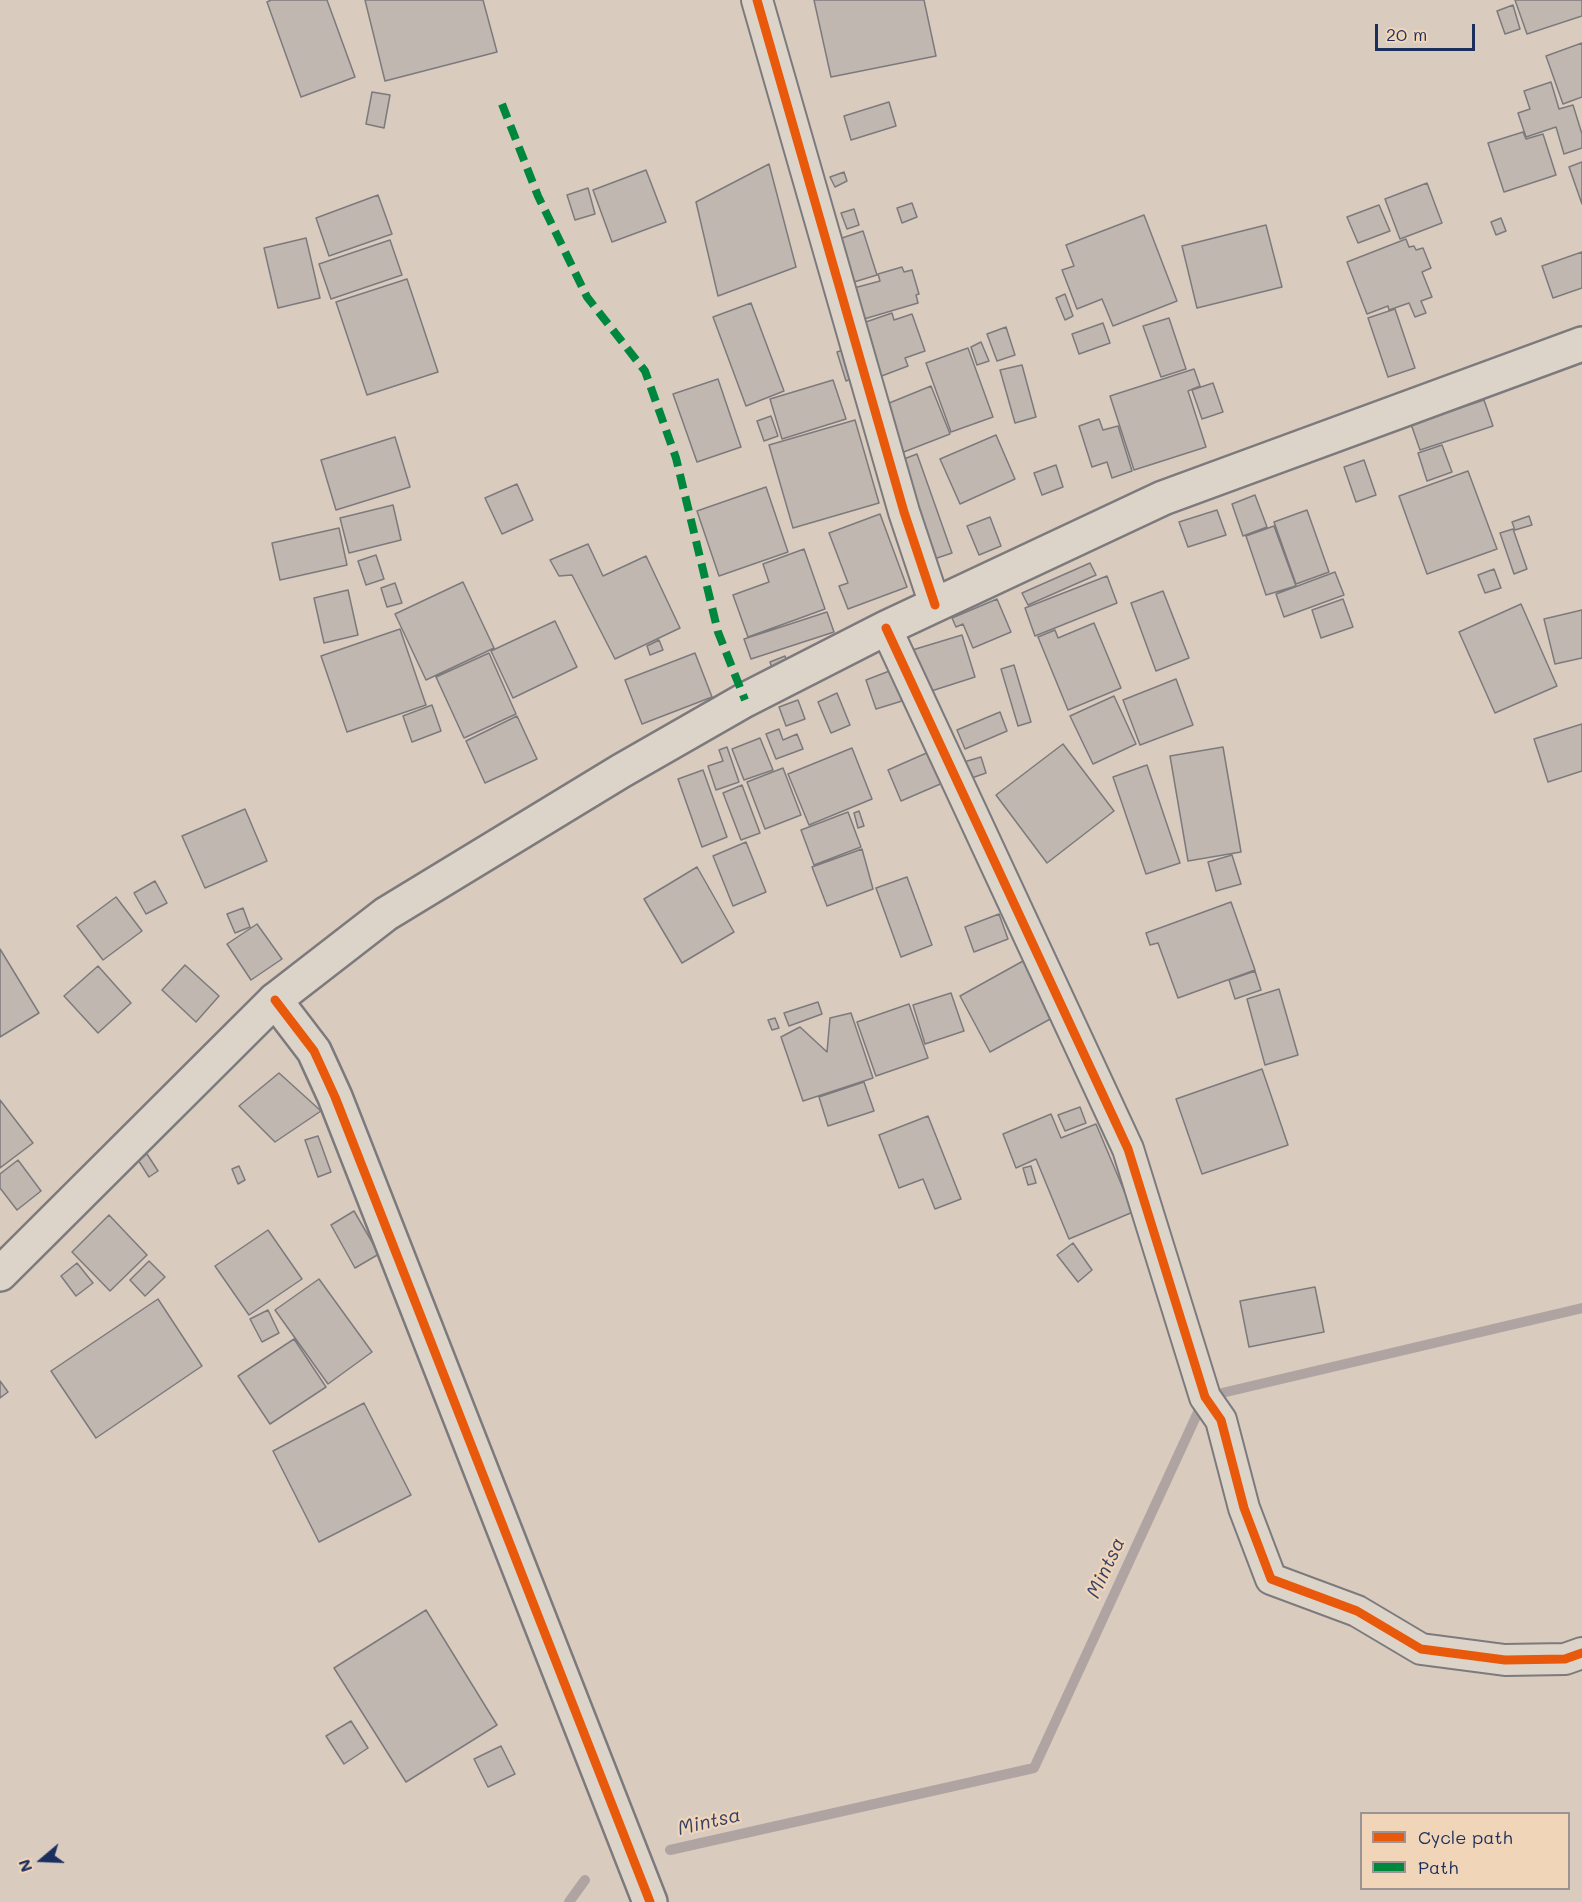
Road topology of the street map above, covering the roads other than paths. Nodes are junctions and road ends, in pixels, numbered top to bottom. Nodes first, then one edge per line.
1 (757, 0) edge
2 (1582, 344) edge
3 (936, 605) junction
4 (886, 628) junction
5 (275, 1000) junction
6 (0, 1274) edge
7 (1582, 1653) edge
8 (650, 1902) edge

1 - 3 street
2 - 3 main road
3 - 4 main road
4 - 5 main road
4 - 7 street
5 - 6 main road
5 - 8 main road

